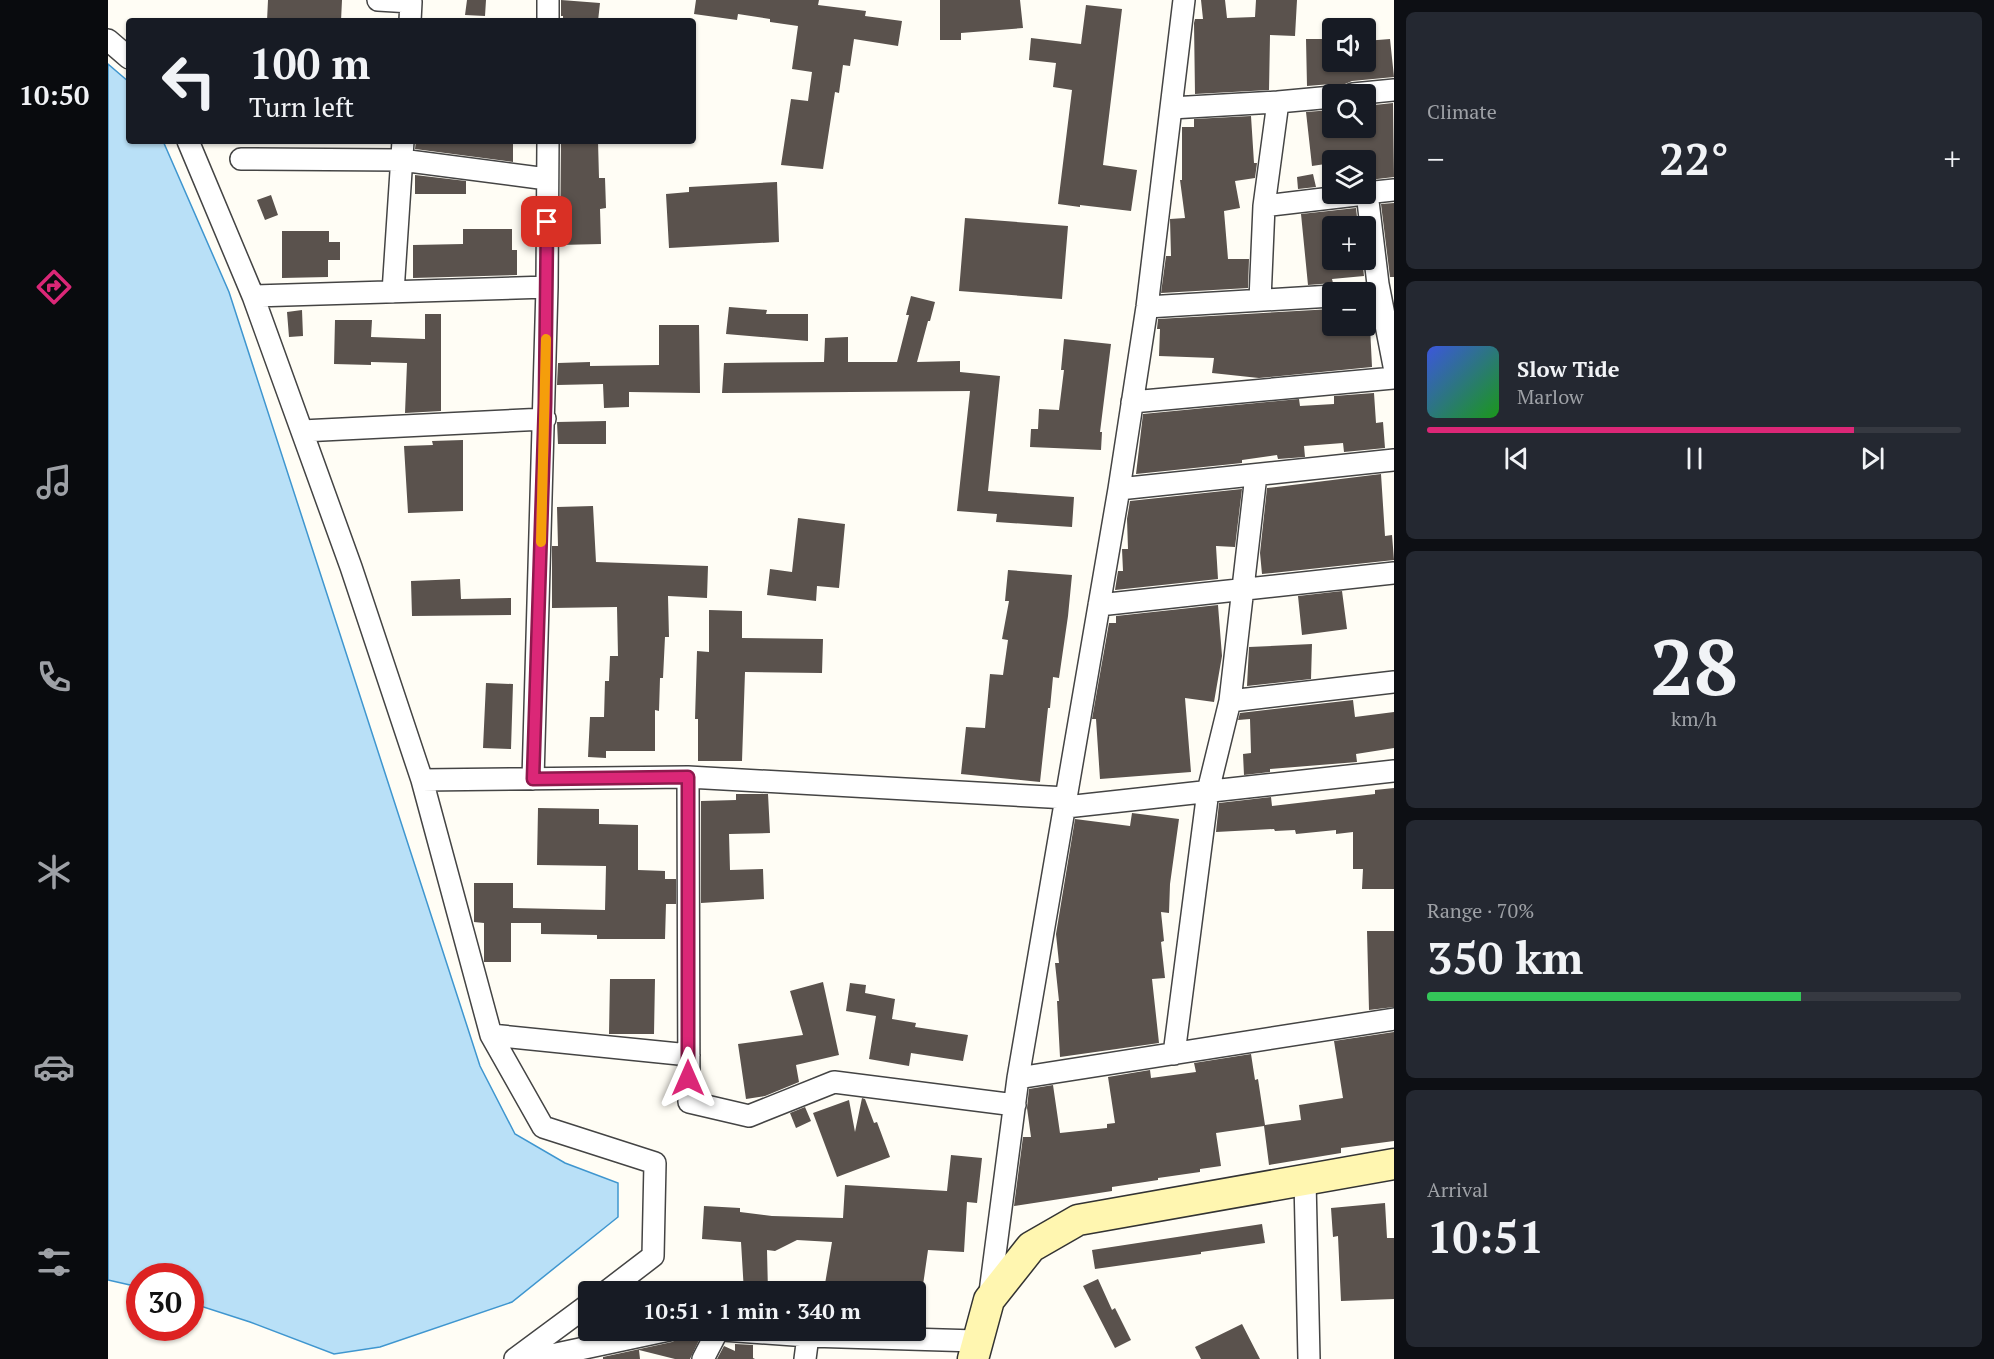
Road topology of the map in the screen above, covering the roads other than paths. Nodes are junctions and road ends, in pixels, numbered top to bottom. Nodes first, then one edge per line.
1 (378, 0) edge
2 (549, 0) edge
3 (1184, 0) edge
4 (410, 18) edge
5 (548, 18) edge
6 (108, 40) edge
7 (126, 55) edge
8 (1394, 90) edge
9 (1376, 92) edge
10 (1322, 98) edge
11 (1278, 102) junction
12 (1171, 108) junction
13 (189, 144) edge
14 (548, 144) edge
15 (402, 151) edge
16 (241, 159) dead end
17 (548, 180) junction
18 (1394, 190) edge
19 (1376, 192) edge
20 (1322, 199) edge
21 (1367, 204) edge
22 (1264, 206) junction
23 (547, 287) junction
24 (1379, 291) edge
25 (393, 292) junction
26 (253, 296) junction
27 (1322, 297) edge
28 (1260, 300) junction
29 (1147, 307) junction
30 (1394, 366) edge
31 (1394, 378) edge
32 (1132, 402) junction
33 (545, 419) junction
34 (302, 431) junction
35 (1394, 460) edge
36 (1256, 475) junction
37 (1119, 489) junction
38 (1394, 573) edge
39 (1242, 590) junction
40 (1099, 605) junction
41 (1394, 682) edge
42 (1230, 701) junction
43 (1394, 771) edge
44 (688, 777) junction
45 (533, 779) junction
46 (422, 780) junction
47 (1208, 791) junction
48 (1067, 802) junction
49 (1394, 1018) edge
50 (491, 1035) junction
51 (1174, 1054) junction
52 (688, 1055) junction
53 (1018, 1078) junction
54 (1015, 1105) junction
55 (1394, 1164) edge
56 (1305, 1180) junction
57 (620, 1281) edge
58 (989, 1300) junction
59 (578, 1312) edge
60 (617, 1341) edge
61 (712, 1341) edge
62 (807, 1341) edge
63 (868, 1341) edge
64 (975, 1350) edge
65 (515, 1359) edge
66 (533, 1359) edge
67 (703, 1359) edge
68 (805, 1359) edge
69 (1309, 1359) edge

1 - 4 street
2 - 5 street
3 - 12 street
6 - 7 street
8 - 9 street
10 - 11 street
11 - 12 street
11 - 22 street
12 - 29 street
13 - 26 street
14 - 17 street
15 - 16 street
15 - 17 street
15 - 25 street
17 - 23 street
18 - 19 street
20 - 22 street
21 - 24 street
22 - 28 street
23 - 25 street
23 - 33 street
24 - 30 street
25 - 26 street
26 - 34 street
27 - 28 street
28 - 29 street
29 - 32 street
31 - 32 street
32 - 37 street
33 - 34 street
33 - 45 street
34 - 46 street
35 - 36 street
36 - 37 street
36 - 39 street
37 - 40 street
38 - 39 street
39 - 40 street
39 - 42 street
40 - 48 street
41 - 42 street
42 - 47 street
43 - 47 street
44 - 45 street
44 - 48 street
44 - 52 street
45 - 46 street
46 - 50 street
47 - 48 street
47 - 51 street
48 - 53 street
49 - 51 street
50 - 52 street
50 - 57 street
51 - 53 street
52 - 54 street
53 - 54 street
54 - 58 street
55 - 56 street
56 - 58 street
56 - 69 street
58 - 64 street
59 - 65 street
60 - 66 street
61 - 67 street
62 - 68 street
63 - 64 street

